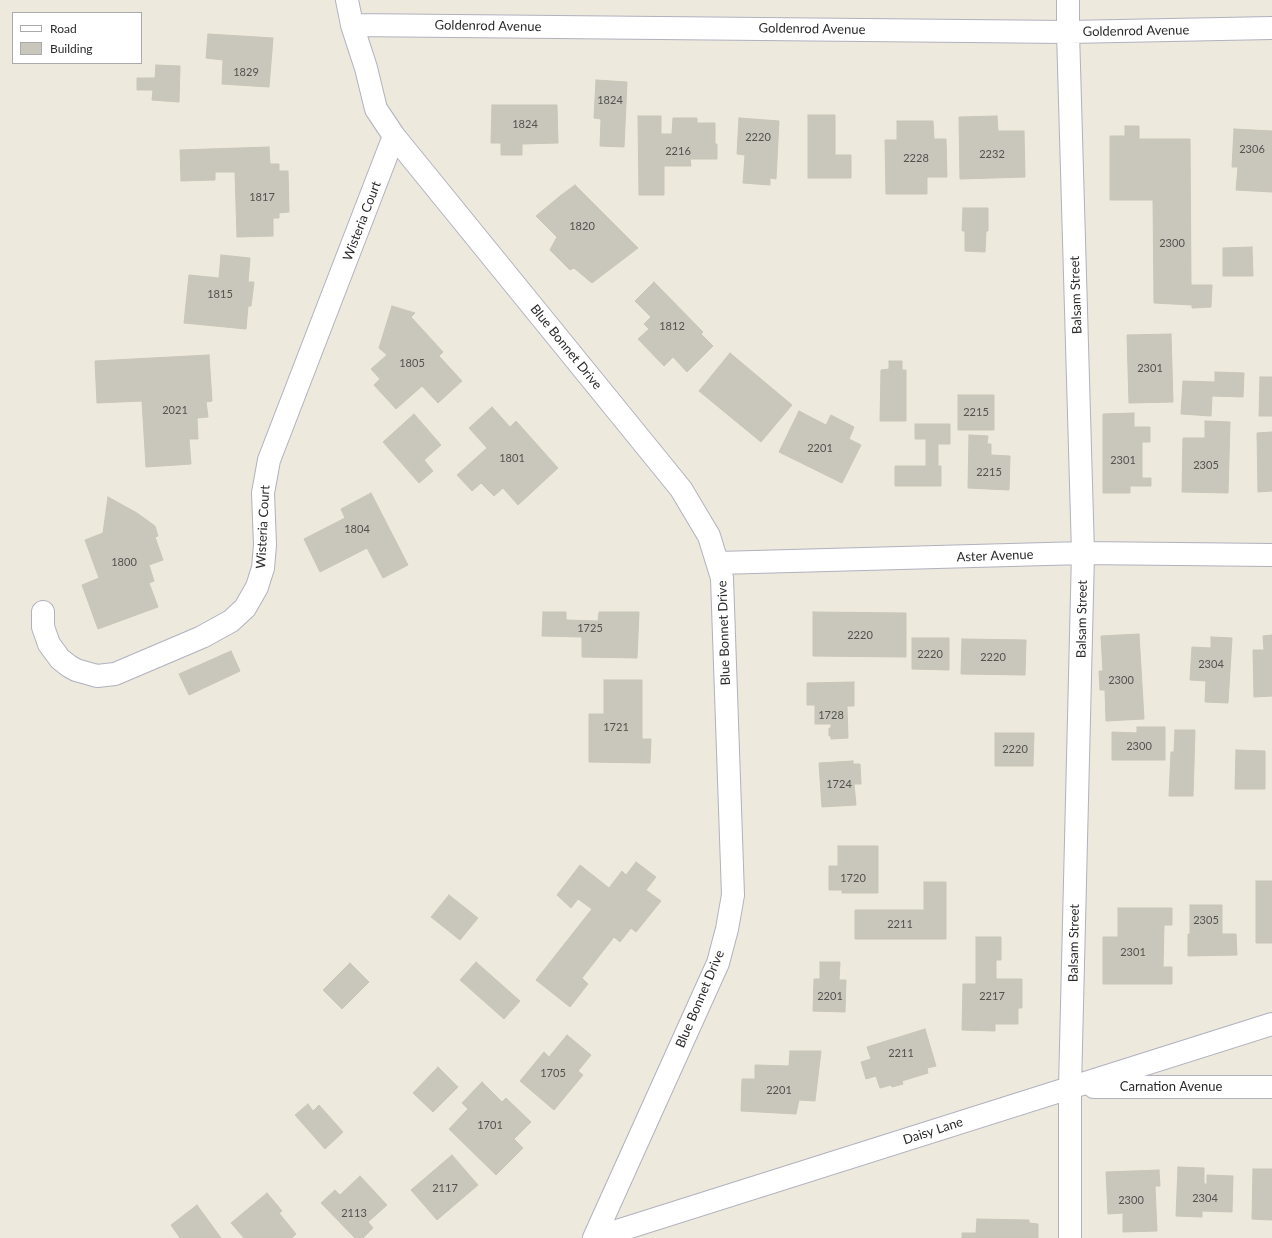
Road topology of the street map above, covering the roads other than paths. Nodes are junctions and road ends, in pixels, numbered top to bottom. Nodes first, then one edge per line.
1 (347, 0) edge
2 (1068, 0) edge
3 (352, 25) junction
4 (1272, 28) edge
5 (1068, 32) junction
6 (394, 136) junction
7 (1083, 553) junction
8 (1272, 555) edge
9 (718, 563) junction
10 (43, 612) dead end
11 (1272, 1024) edge
12 (1070, 1087) junction
13 (1272, 1087) edge
14 (595, 1238) edge
15 (1070, 1238) edge

1 - 3 street, Blue Bonnet Drive
2 - 5 street, Balsam Street
3 - 5 street, Goldenrod Avenue
3 - 6 street, Blue Bonnet Drive
4 - 5 street, Goldenrod Avenue
5 - 7 street, Balsam Street
6 - 9 street, Blue Bonnet Drive
6 - 10 street, Wisteria Court
7 - 8 street, Aster Avenue
7 - 9 street, Aster Avenue
7 - 12 street, Balsam Street
9 - 14 street, Blue Bonnet Drive
11 - 12 street, Daisy Lane
12 - 13 street, Carnation Avenue
12 - 14 street, Daisy Lane
12 - 15 street, Balsam Street

